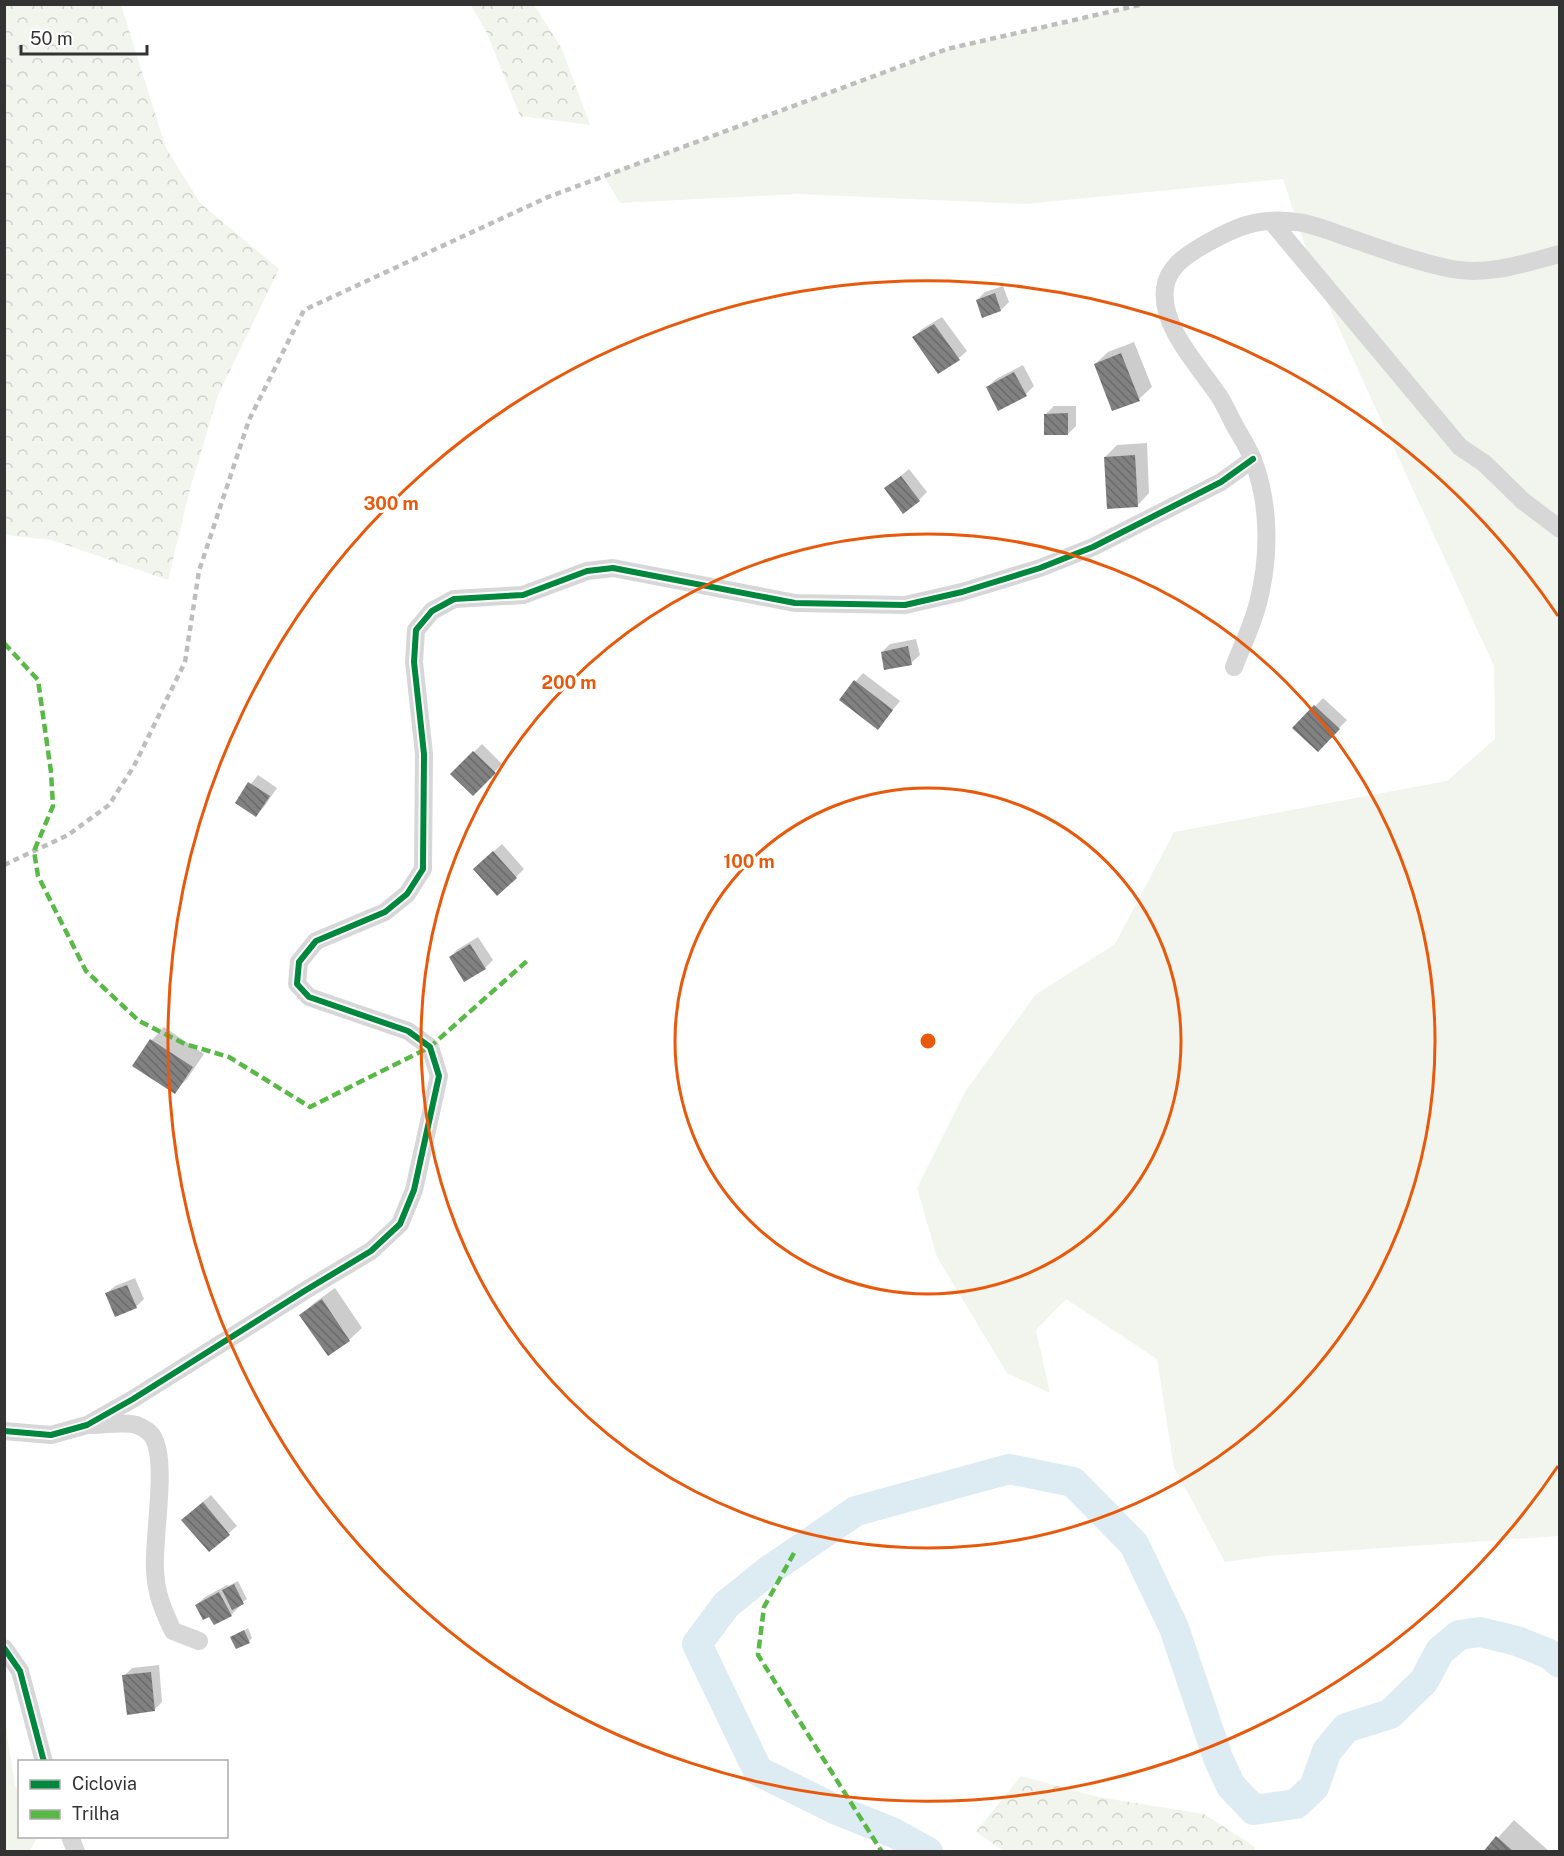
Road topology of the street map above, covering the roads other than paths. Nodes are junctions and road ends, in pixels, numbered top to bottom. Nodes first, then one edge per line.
1 (1271, 221) junction
2 (1560, 255) edge
3 (1253, 459) junction
4 (1560, 529) edge
5 (1234, 667) dead end
6 (87, 1425) junction
7 (4, 1431) edge
8 (199, 1641) dead end
9 (4, 1648) edge
10 (44, 1760) edge

1 - 2 street
1 - 3 street
1 - 4 street
3 - 5 street
3 - 6 street
6 - 7 street
6 - 8 street
9 - 10 street

